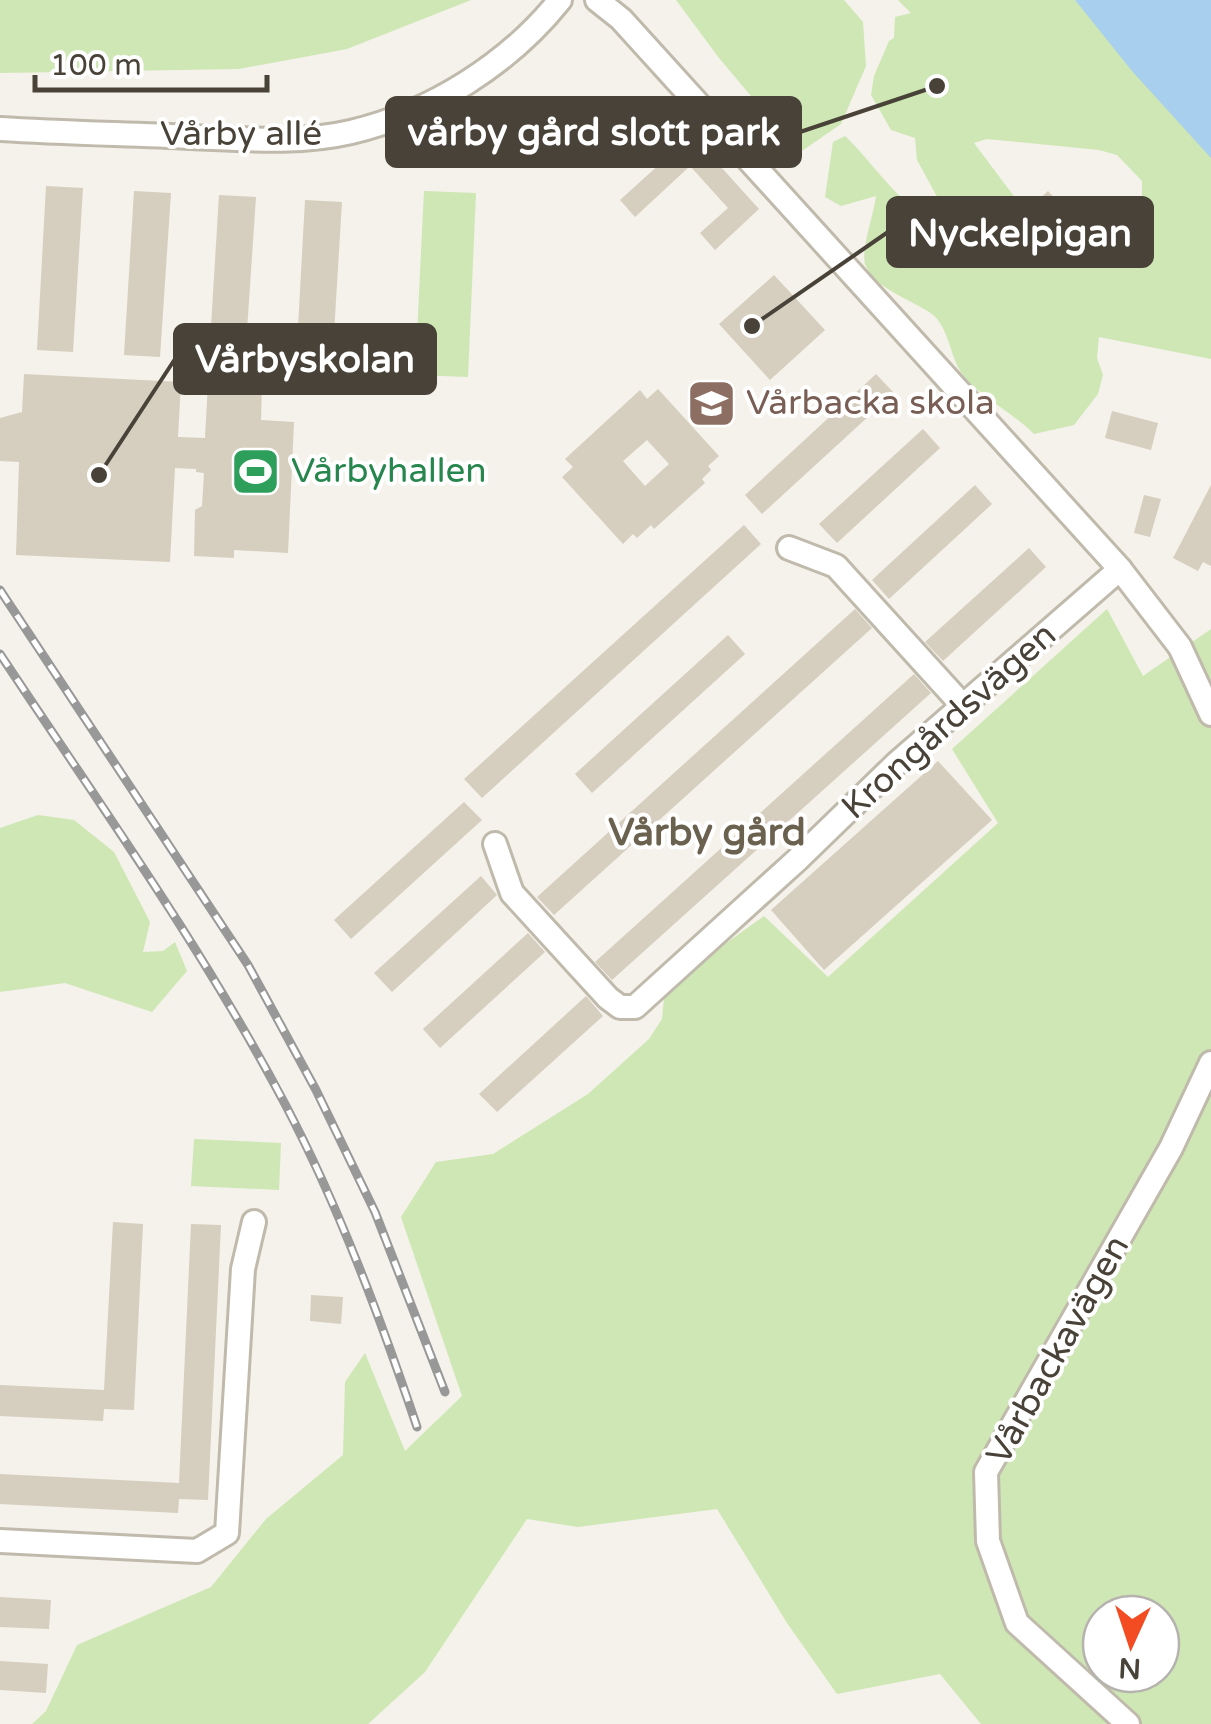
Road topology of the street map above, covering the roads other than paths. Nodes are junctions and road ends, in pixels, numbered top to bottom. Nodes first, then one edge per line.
1 (560, 0) edge
2 (597, 0) edge
3 (0, 129) edge
4 (790, 548) dead end
5 (1120, 568) junction
6 (964, 707) junction
7 (1211, 714) edge
8 (495, 844) dead end
9 (1211, 1062) edge
10 (254, 1222) dead end
11 (0, 1542) edge
12 (1128, 1724) edge

1 - 3 street, Vårby allé
2 - 5 street
4 - 6 street
5 - 6 street, Krongårdsvägen
5 - 7 street
6 - 8 street, Krongårdsvägen
9 - 12 street, Vårbackavägen
10 - 11 street

